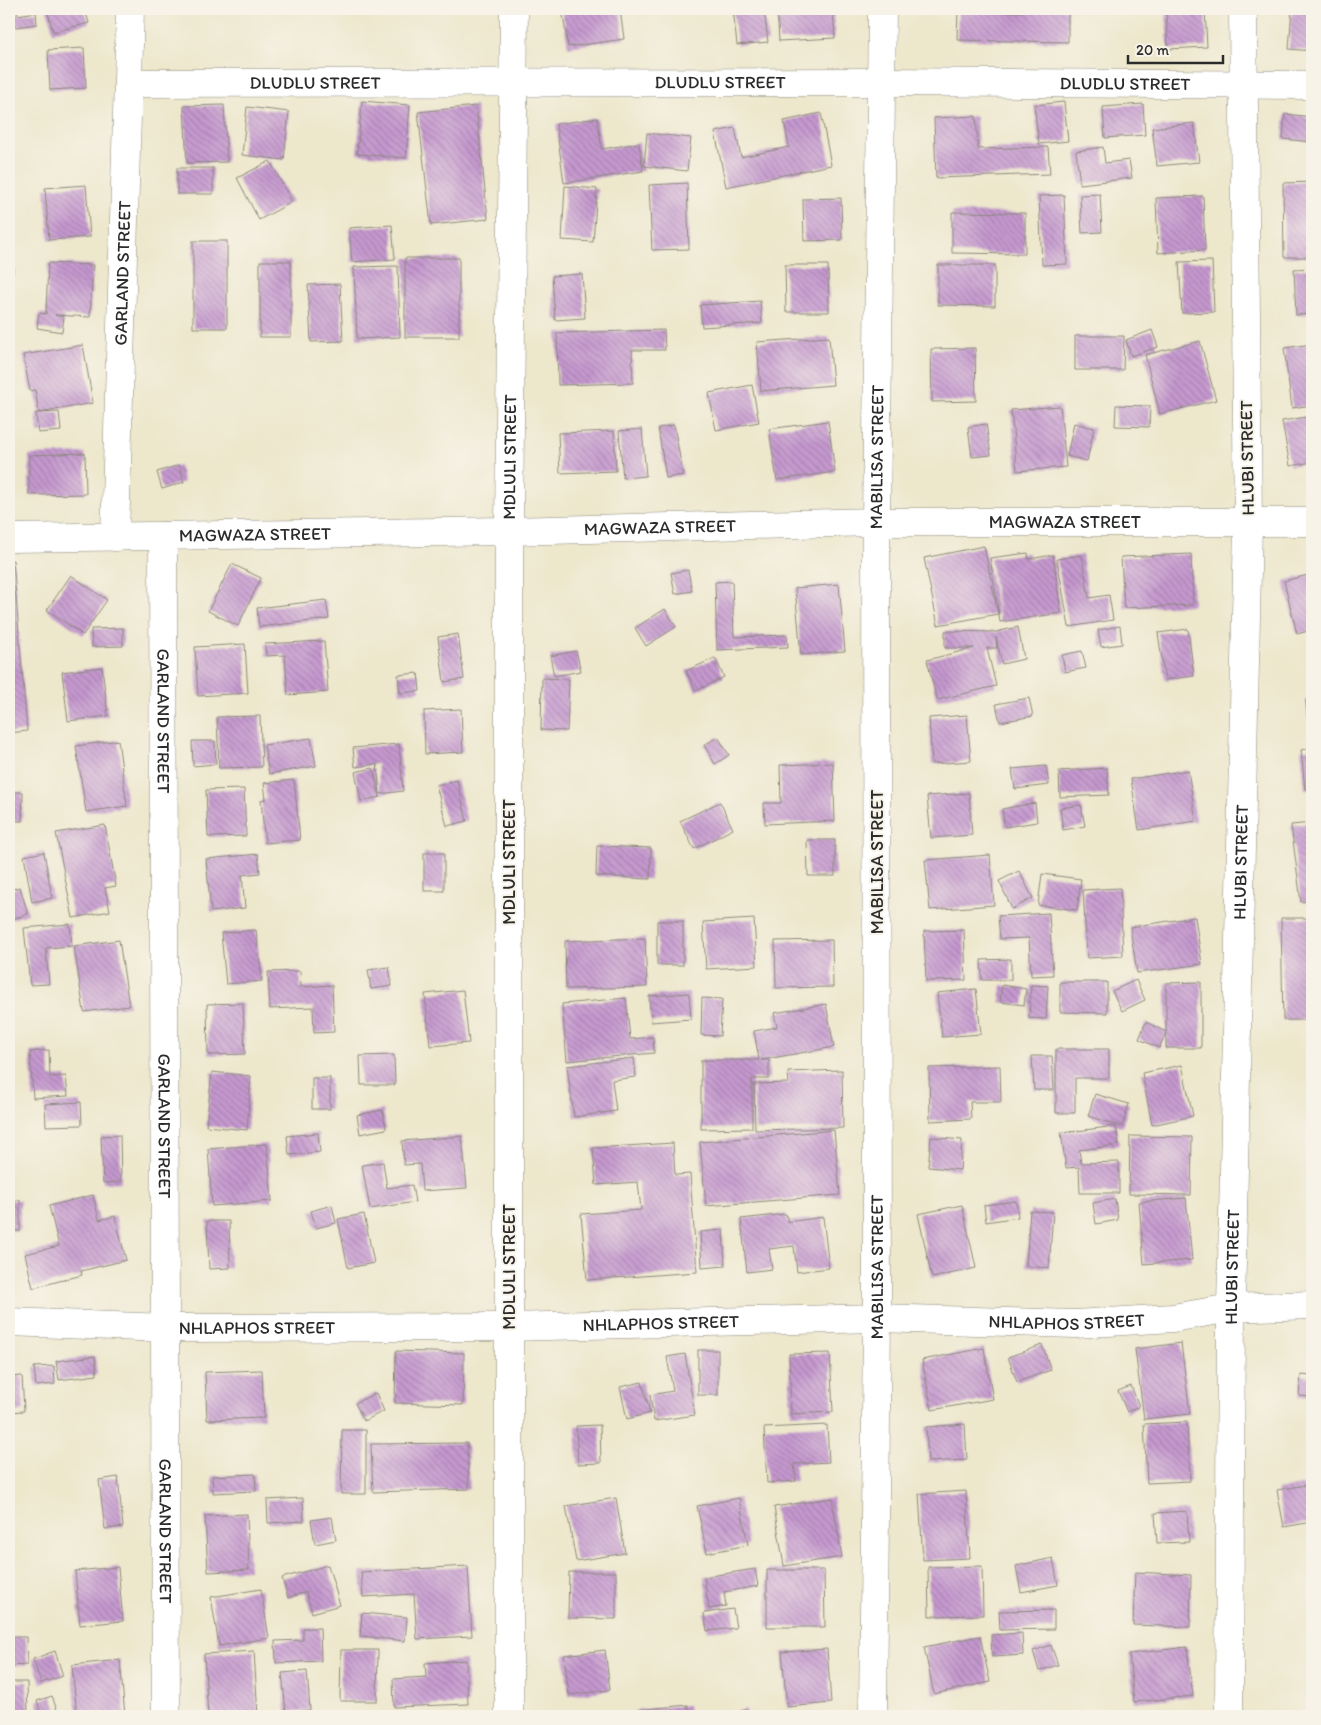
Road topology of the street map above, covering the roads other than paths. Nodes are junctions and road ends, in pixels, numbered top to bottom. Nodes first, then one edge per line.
1 (130, 9) edge
2 (514, 9) edge
3 (882, 9) edge
4 (1243, 9) edge
5 (881, 82) junction
6 (129, 83) junction
7 (514, 83) junction
8 (1242, 84) junction
9 (1312, 85) edge
10 (876, 522) junction
11 (1312, 522) edge
12 (1248, 524) junction
13 (509, 531) junction
14 (163, 536) junction
15 (115, 537) junction
16 (9, 538) edge
17 (1312, 1304) edge
18 (1230, 1308) junction
19 (877, 1318) junction
20 (9, 1322) edge
21 (508, 1327) junction
22 (166, 1328) junction
23 (166, 1716) edge
24 (509, 1716) edge
25 (873, 1716) edge
26 (1229, 1716) edge

1 - 6 street, GARLAND STREET
2 - 7 street, MDLULI STREET
3 - 5 street, MABILISA STREET
4 - 8 street, HLUBI STREET
5 - 7 street, DLUDLU STREET
5 - 8 street, DLUDLU STREET
5 - 10 street, MABILISA STREET
6 - 7 street, DLUDLU STREET
6 - 15 street, GARLAND STREET
7 - 13 street, MDLULI STREET
8 - 9 street, DLUDLU STREET
8 - 12 street, HLUBI STREET
10 - 12 street, MAGWAZA STREET
10 - 13 street, MAGWAZA STREET
10 - 19 street, MABILISA STREET
11 - 12 street, MAGWAZA STREET
12 - 18 street, HLUBI STREET
13 - 14 street, MAGWAZA STREET
13 - 21 street, MDLULI STREET
14 - 15 street, MAGWAZA STREET
14 - 22 street, GARLAND STREET
15 - 16 street, MAGWAZA STREET
17 - 18 street, NHLAPHOS STREET
18 - 19 street, NHLAPHOS STREET
18 - 26 street, HLUBI STREET
19 - 21 street, NHLAPHOS STREET
19 - 25 street, MABILISA STREET
20 - 22 street, NHLAPHOS STREET
21 - 22 street, NHLAPHOS STREET
21 - 24 street, MDLULI STREET
22 - 23 street, GARLAND STREET

